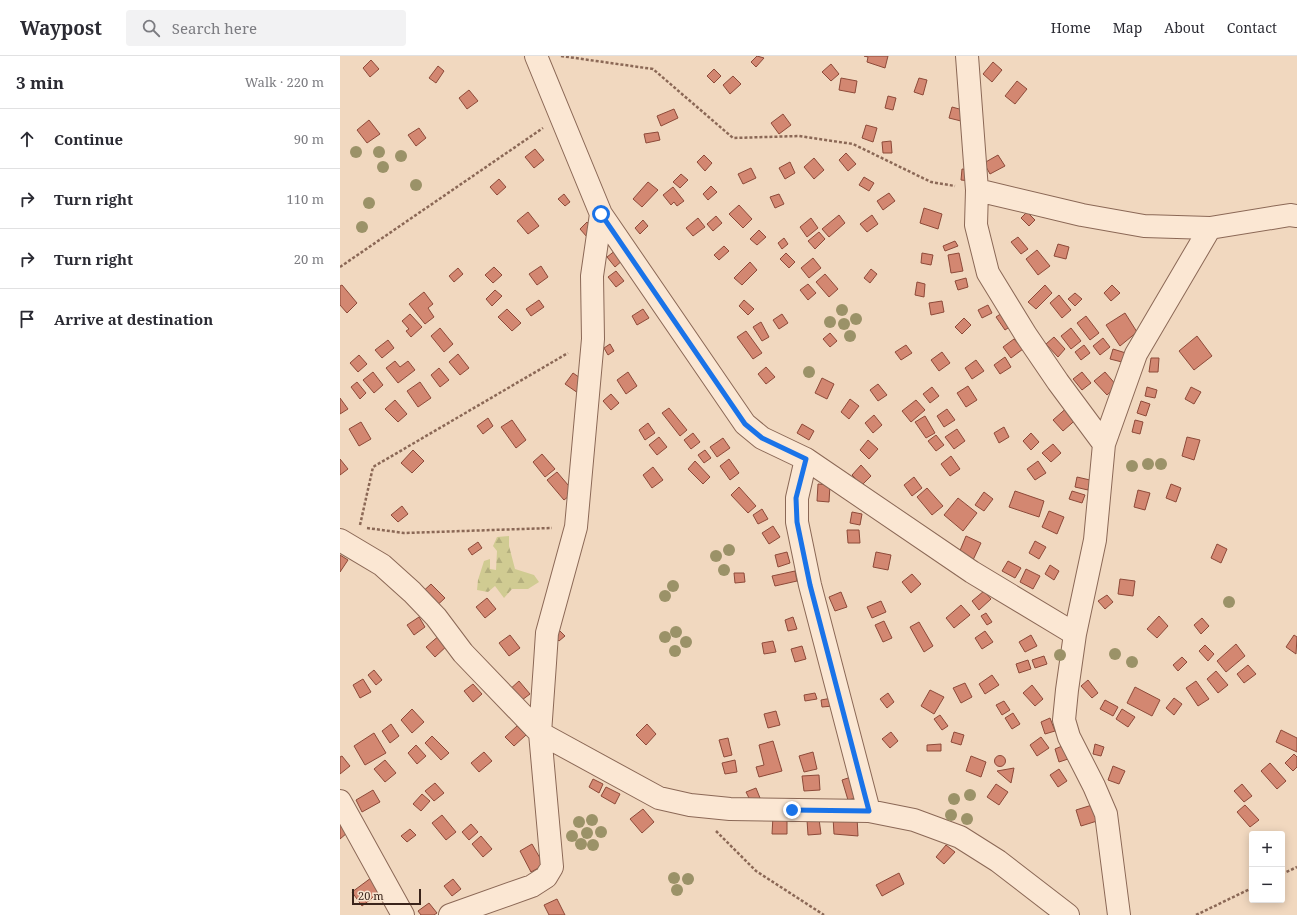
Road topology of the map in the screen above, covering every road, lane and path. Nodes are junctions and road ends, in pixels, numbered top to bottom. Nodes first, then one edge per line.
1 (536, 56) edge
2 (562, 56) edge
3 (967, 56) edge
4 (562, 118) junction
5 (977, 190) junction
6 (601, 214) junction
7 (1297, 216) edge
8 (1210, 228) junction
9 (340, 267) edge
10 (593, 339) junction
11 (1104, 444) junction
12 (806, 459) junction
13 (576, 527) junction
14 (340, 540) edge
15 (1075, 634) junction
16 (540, 733) junction
17 (340, 801) edge
18 (690, 805) junction
19 (869, 811) junction
20 (1297, 867) edge
21 (1285, 873) edge
22 (1249, 889) edge
23 (403, 915) edge
24 (450, 915) edge
25 (824, 915) edge
26 (1068, 915) edge
27 (1119, 915) edge
28 (1196, 915) edge

1 - 4 street
2 - 5 path
3 - 5 street
4 - 6 street
4 - 9 path
5 - 8 street
5 - 11 street
6 - 10 street
6 - 12 street
7 - 8 street
8 - 11 street
10 - 13 street
10 - 13 path
11 - 15 street
12 - 15 street
12 - 19 street
13 - 16 street
14 - 16 street
15 - 27 street
16 - 18 street
16 - 24 street
17 - 23 street
18 - 19 street
18 - 25 path
19 - 26 street
20 - 21 path
22 - 28 path

